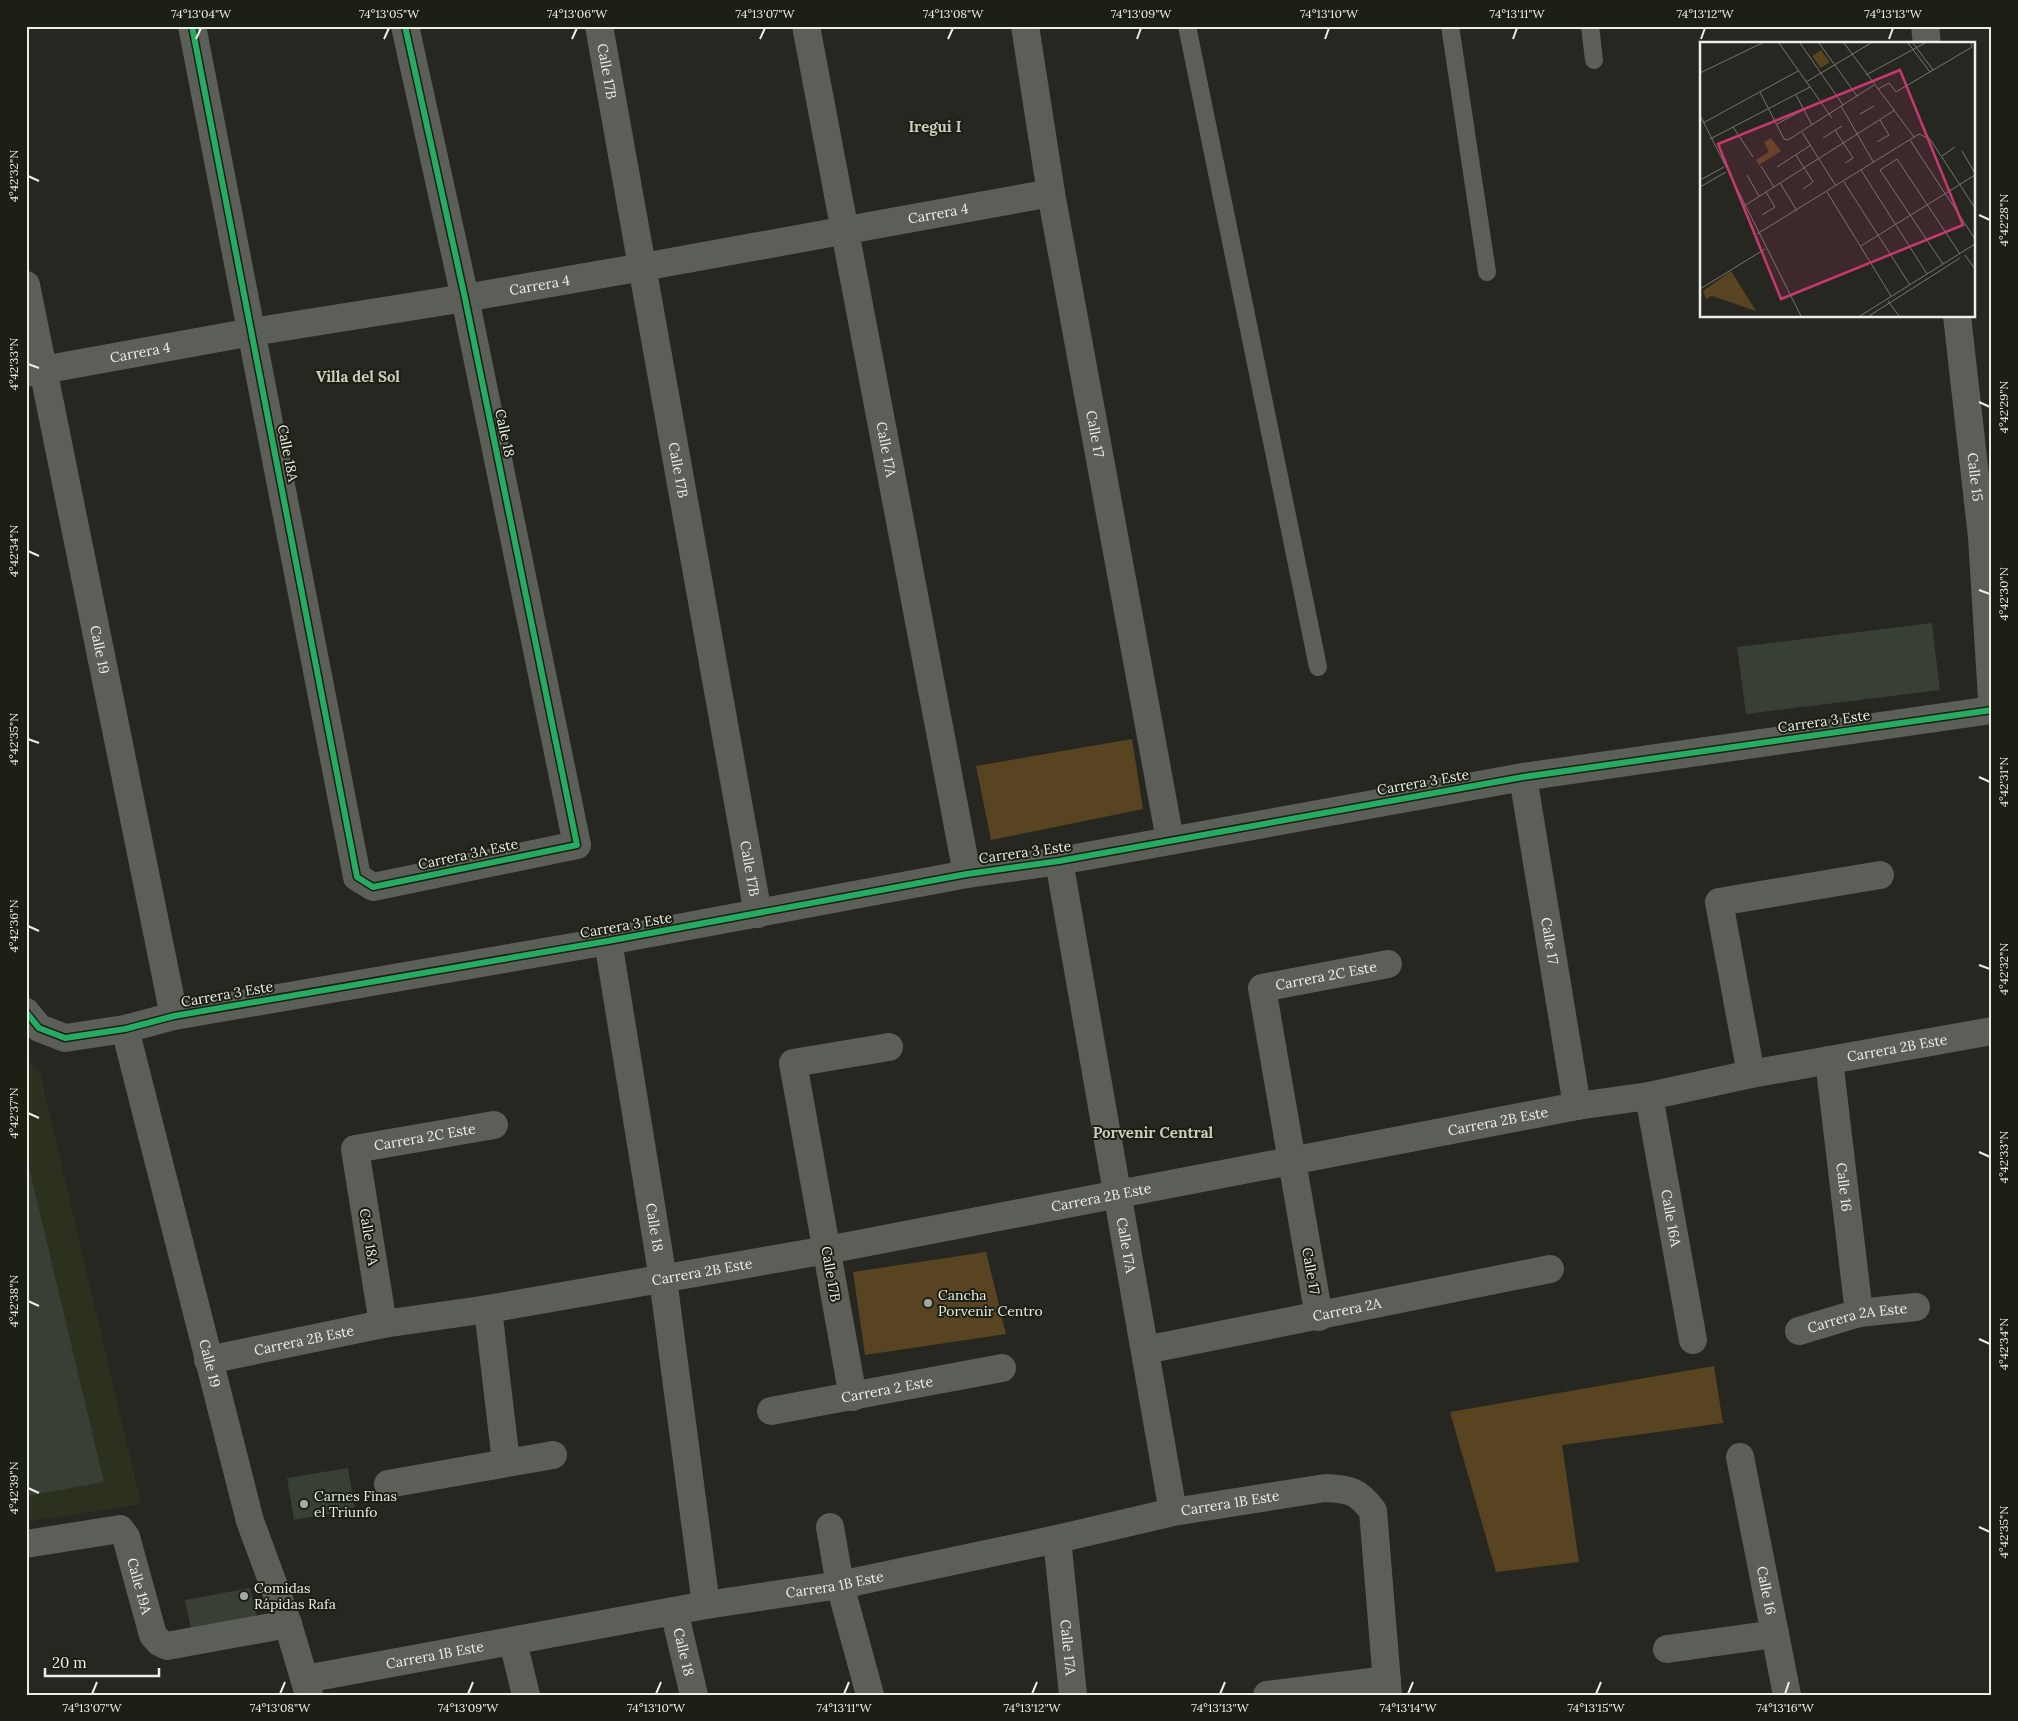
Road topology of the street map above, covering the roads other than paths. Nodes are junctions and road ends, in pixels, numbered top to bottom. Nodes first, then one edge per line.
1 (192, 26) edge
2 (406, 26) edge
3 (599, 26) edge
4 (806, 26) edge
5 (1025, 26) edge
6 (1187, 26) edge
7 (1450, 26) edge
8 (1590, 26) edge
9 (1925, 26) edge
10 (1927, 42) edge
11 (1594, 60) dead end
12 (1052, 193) junction
13 (845, 230) junction
14 (643, 267) junction
15 (1487, 272) dead end
16 (26, 285) edge
17 (465, 298) junction
18 (1957, 318) edge
19 (252, 332) junction
20 (35, 371) edge
21 (1984, 492) edge
22 (1987, 537) edge
23 (1318, 667) dead end
24 (1992, 699) edge
25 (1992, 710) edge
26 (1523, 776) junction
27 (1170, 840) junction
28 (577, 845) joint
29 (1059, 861) junction
30 (967, 874) junction
31 (1880, 876) dead end
32 (364, 882) joint
33 (758, 914) junction
34 (608, 941) junction
35 (1388, 964) dead end
36 (1262, 988) joint
37 (26, 1012) edge
38 (174, 1016) junction
39 (125, 1029) junction
40 (1992, 1031) edge
41 (889, 1047) dead end
42 (1829, 1060) junction
43 (1751, 1074) junction
44 (1649, 1096) junction
45 (1577, 1106) junction
46 (494, 1125) dead end
47 (355, 1149) joint
48 (1291, 1160) junction
49 (1117, 1193) junction
50 (827, 1250) junction
51 (1550, 1269) dead end
52 (663, 1278) junction
53 (1916, 1307) dead end
54 (488, 1309) junction
55 (1859, 1313) junction
56 (1319, 1317) junction
57 (382, 1324) junction
58 (1799, 1331) dead end
59 (1693, 1340) dead end
60 (1144, 1350) junction
61 (208, 1360) junction
62 (1002, 1368) dead end
63 (853, 1397) junction
64 (771, 1411) dead end
65 (553, 1455) dead end
66 (1740, 1457) dead end
67 (506, 1462) junction
68 (388, 1484) dead end
69 (1173, 1512) junction
70 (830, 1528) dead end
71 (1057, 1539) junction
72 (26, 1544) edge
73 (840, 1585) junction
74 (706, 1605) junction
75 (674, 1611) junction
76 (288, 1624) junction
77 (1775, 1634) junction
78 (513, 1642) junction
79 (1667, 1649) dead end
80 (307, 1687) edge
81 (1388, 1688) edge
82 (526, 1695) edge
83 (694, 1695) edge
84 (870, 1695) edge
85 (1073, 1695) edge
86 (1267, 1695) edge
87 (1787, 1695) edge

1 - 19 street, Calle 18A
2 - 17 street, Calle 18
3 - 14 street, Calle 17B
4 - 13 street, Calle 17A
5 - 12 street, Calle 17
6 - 23 lane
7 - 15 lane
8 - 11 lane
9 - 10 street
12 - 13 street, Carrera 4
12 - 27 street, Calle 17
13 - 14 street, Carrera 4
13 - 30 street, Calle 17A
14 - 17 street, Carrera 4
14 - 33 street, Calle 17B
16 - 20 street, Calle 19
17 - 19 street, Carrera 4
17 - 28 street, Calle 18
18 - 21 street, Calle 15
19 - 20 street, Carrera 4
19 - 32 street, Calle 18A
20 - 38 street, Calle 19
21 - 22 street, Calle 15
22 - 24 street, Calle 15
25 - 26 street, Carrera 3 Este
26 - 27 street, Carrera 3 Este
26 - 45 street, Calle 17
27 - 29 street, Carrera 3 Este
28 - 32 street, Carrera 3A Este
29 - 30 street, Carrera 3 Este
29 - 49 street, Calle 17A
30 - 33 street, Carrera 3 Este
31 - 43 street
33 - 34 street, Carrera 3 Este
34 - 38 street, Carrera 3 Este
34 - 52 street, Calle 18
35 - 36 street, Carrera 2C Este
36 - 48 street, Calle 17
37 - 39 street, Carrera 3 Este
38 - 39 street, Carrera 3 Este
39 - 61 street, Calle 19
40 - 42 street, Carrera 2B Este
41 - 50 street, Calle 17B
42 - 43 street, Carrera 2B Este
42 - 55 street, Calle 16
43 - 44 street, Carrera 2B Este
44 - 45 street, Carrera 2B Este
44 - 59 street, Calle 16A
45 - 48 street, Carrera 2B Este
46 - 47 street, Carrera 2C Este
47 - 57 street, Calle 18A
48 - 49 street, Carrera 2B Este
48 - 56 street, Calle 17
49 - 50 street, Carrera 2B Este
49 - 60 street, Calle 17A
50 - 52 street, Carrera 2B Este
50 - 63 street, Calle 17B
51 - 56 street, Carrera 2A
52 - 54 street, Carrera 2B Este
52 - 74 street, Calle 18
53 - 55 street, Carrera 2A Este
54 - 57 street, Carrera 2B Este
54 - 67 street
55 - 58 street, Carrera 2A Este
56 - 60 street, Carrera 2A
57 - 61 street, Carrera 2B Este
60 - 69 street, Calle 17A
61 - 76 street, Calle 19
62 - 63 street, Carrera 2 Este
63 - 64 street, Carrera 2 Este
65 - 67 street
66 - 77 street, Calle 16
67 - 68 street
69 - 71 street, Carrera 1B Este
69 - 81 street, Carrera 1B Este
70 - 73 street
71 - 73 street, Carrera 1B Este
71 - 85 street, Calle 17A
72 - 76 street, Calle 19A
73 - 74 street, Carrera 1B Este
73 - 84 street
74 - 75 street, Carrera 1B Este
75 - 78 street, Carrera 1B Este
75 - 83 street, Calle 18
76 - 80 street, Calle 19
77 - 79 street
77 - 87 street, Calle 16
78 - 80 street, Carrera 1B Este
78 - 82 street
81 - 86 street

